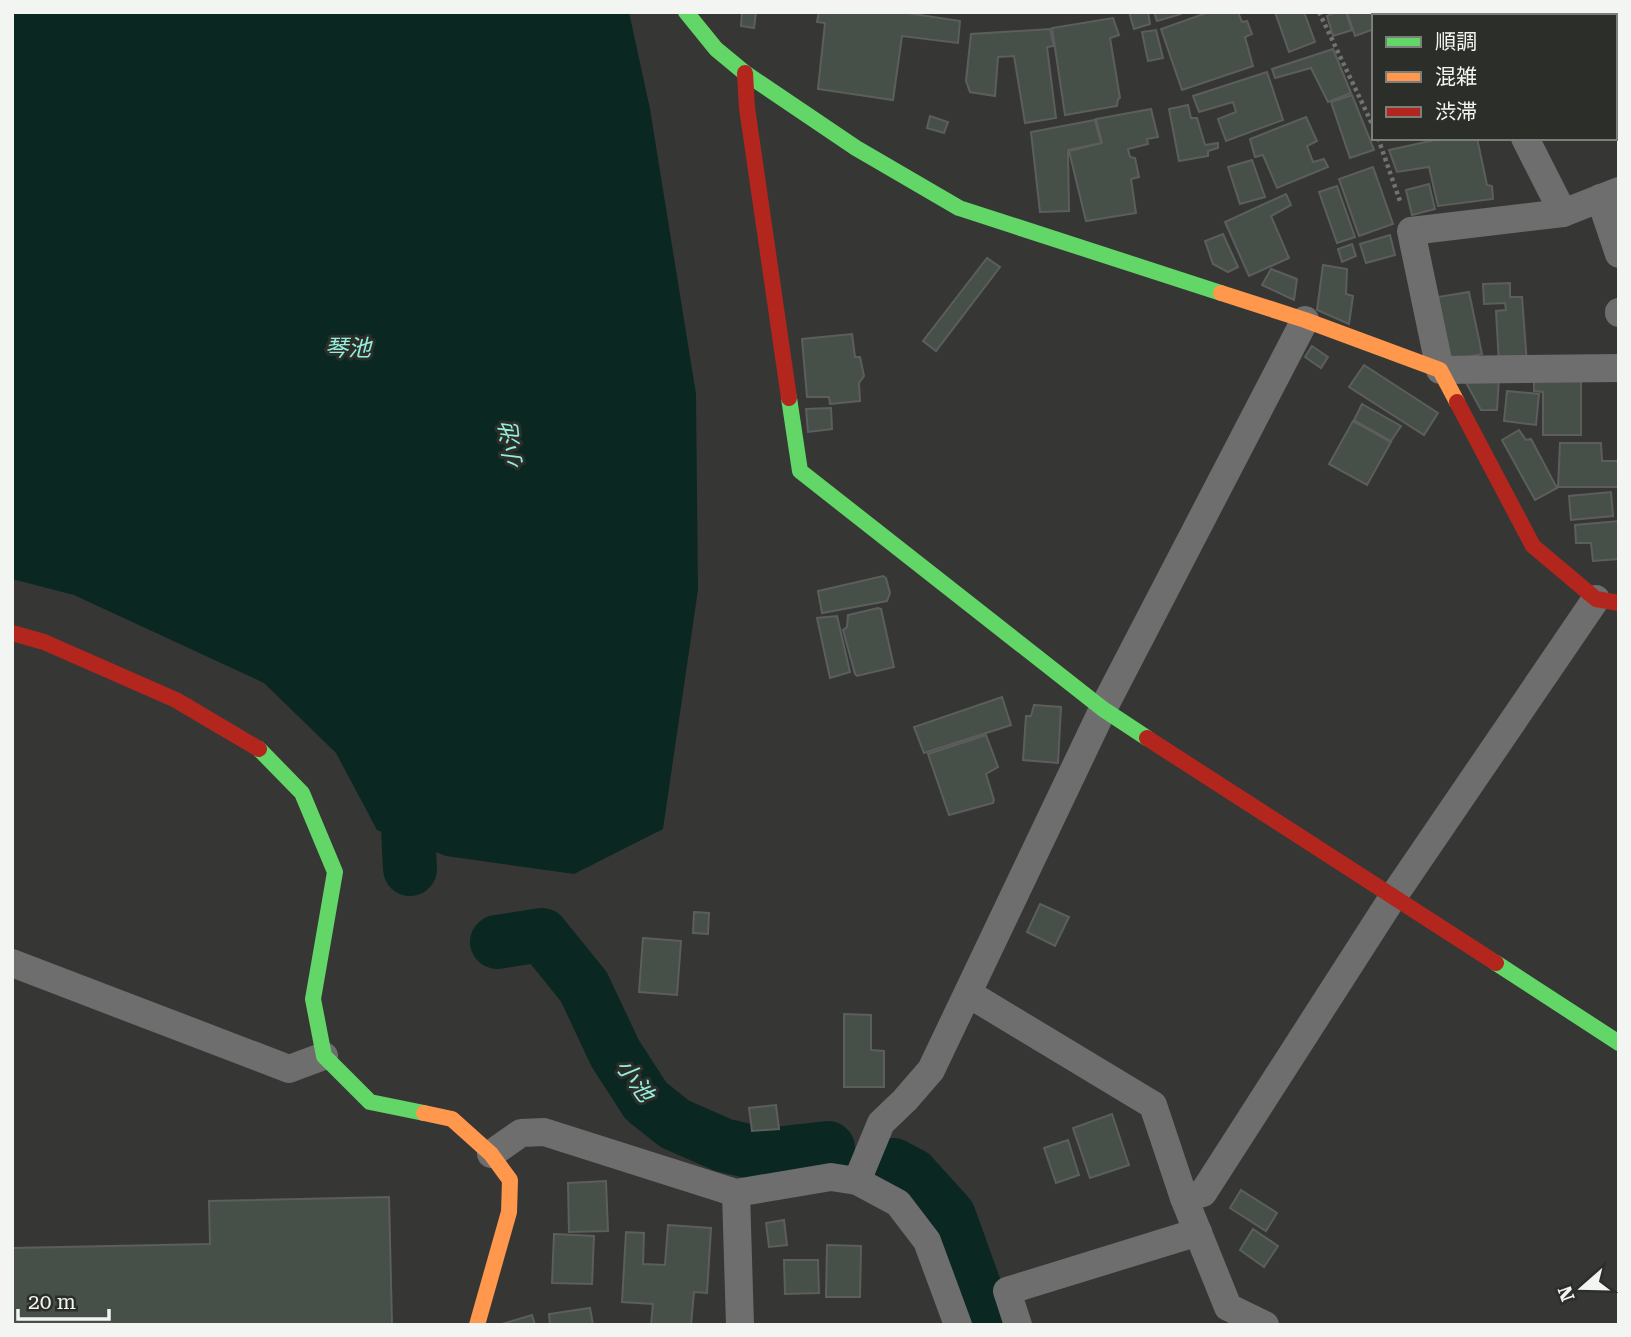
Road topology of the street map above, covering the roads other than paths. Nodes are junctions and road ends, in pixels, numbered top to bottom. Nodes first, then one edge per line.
1 (686, 12) edge
2 (745, 73) junction
3 (1526, 140) edge
4 (1609, 195) edge
5 (1563, 213) junction
6 (1619, 254) edge
7 (1305, 320) junction
8 (1619, 368) edge
9 (1440, 370) junction
10 (1607, 601) edge
11 (12, 633) edge
12 (1103, 709) junction
13 (1393, 898) junction
14 (12, 963) edge
15 (969, 994) junction
16 (1619, 1043) edge
17 (324, 1056) junction
18 (491, 1154) junction
19 (857, 1181) junction
20 (736, 1192) junction
21 (1184, 1198) junction
22 (1198, 1232) junction
23 (477, 1325) edge
24 (740, 1325) edge
25 (958, 1325) edge
26 (1018, 1325) edge
27 (1265, 1325) edge

1 - 2 street
2 - 7 street
2 - 12 street
3 - 5 street
4 - 5 street
4 - 6 street
5 - 9 street
7 - 9 street
7 - 12 street
8 - 9 street
9 - 10 street
10 - 13 street
11 - 17 street
12 - 13 street
12 - 15 street
13 - 16 street
13 - 21 street
14 - 17 street
15 - 19 street
15 - 21 street
17 - 18 street
18 - 20 street
18 - 23 street
19 - 20 street
19 - 25 street
20 - 24 street
21 - 22 street
22 - 26 street
22 - 27 street

